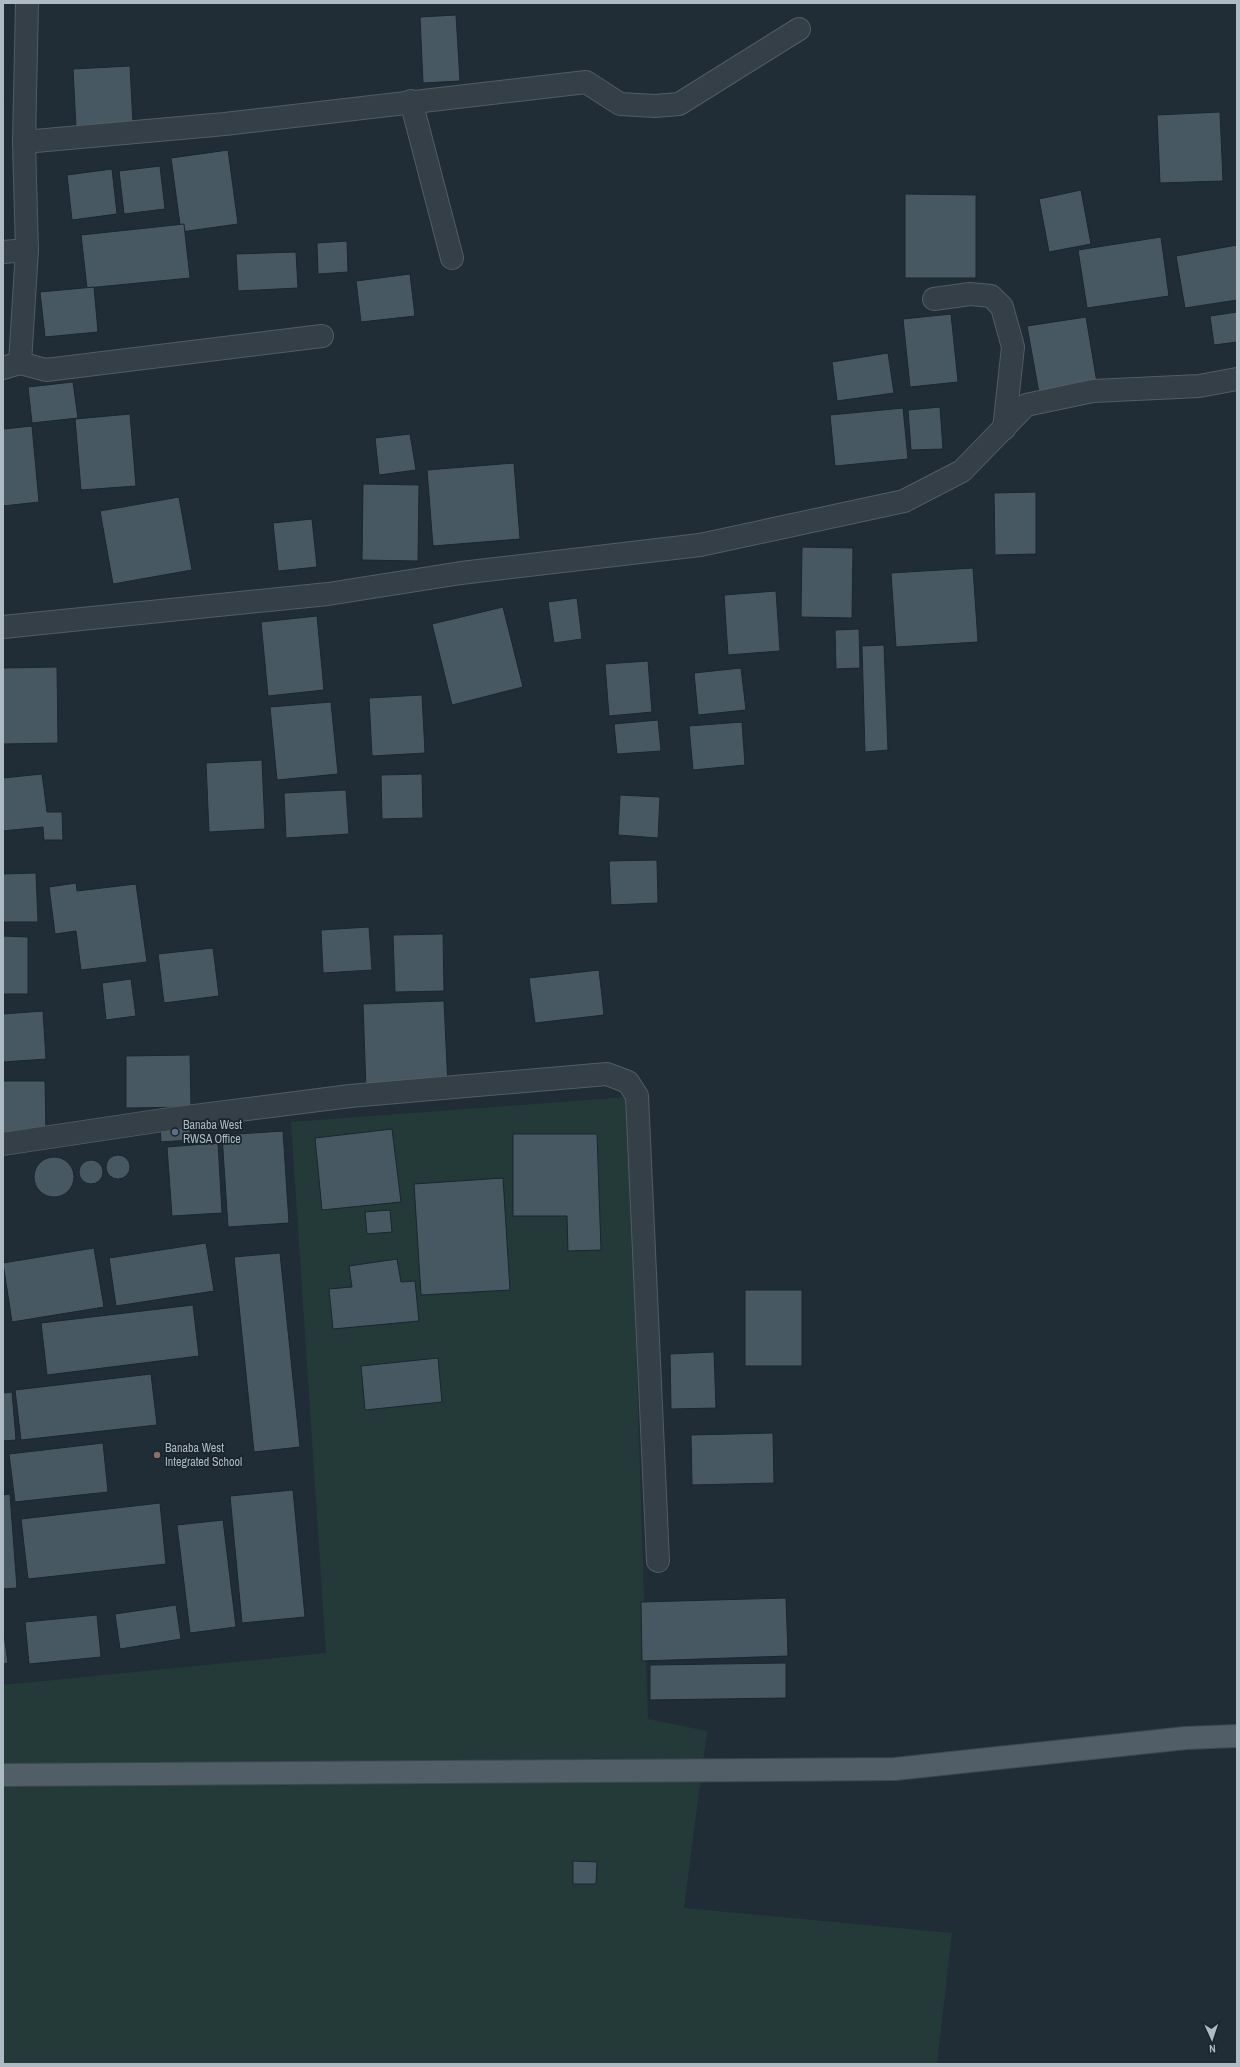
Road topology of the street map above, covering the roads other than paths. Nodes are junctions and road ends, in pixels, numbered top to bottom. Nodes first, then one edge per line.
1 (27, 3) edge
2 (800, 29) dead end
3 (411, 101) junction
4 (24, 142) junction
5 (27, 250) junction
6 (3, 252) edge
7 (452, 258) dead end
8 (934, 299) dead end
9 (322, 336) dead end
10 (11, 366) edge
11 (1237, 379) edge
12 (1004, 429) junction
13 (3, 627) edge
14 (3, 1144) edge
15 (658, 1561) dead end
16 (1237, 1736) edge
17 (3, 1775) edge

1 - 4 street
2 - 3 street
3 - 4 street
3 - 7 street
4 - 5 street
5 - 6 street
5 - 10 street
8 - 12 street
9 - 10 street
11 - 12 street
12 - 13 street
14 - 15 street
16 - 17 main road

